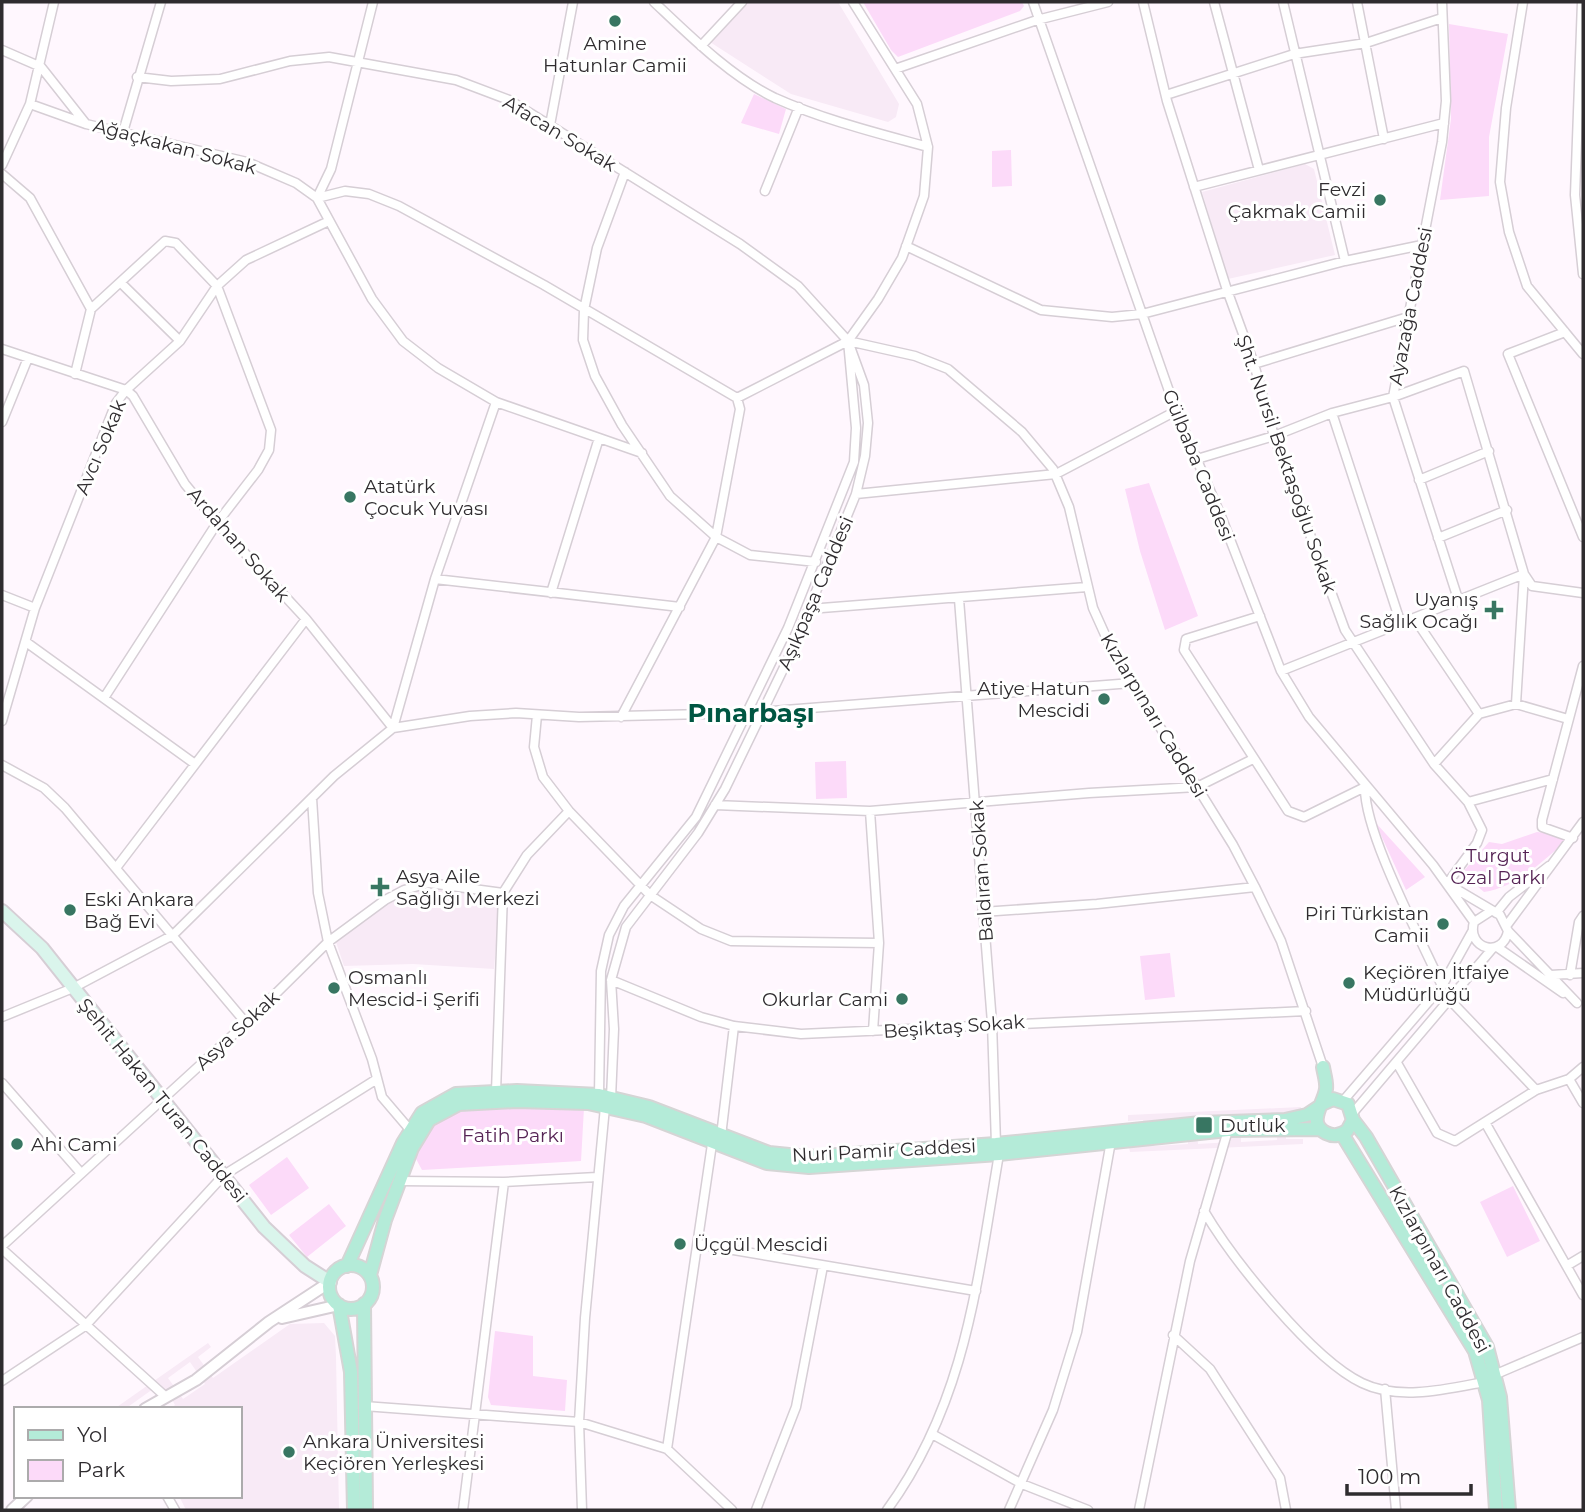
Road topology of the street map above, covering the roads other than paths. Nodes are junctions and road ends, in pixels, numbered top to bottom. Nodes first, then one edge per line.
1 (54, 2) edge
2 (161, 2) edge
3 (373, 2) edge
4 (573, 2) edge
5 (654, 2) edge
6 (742, 2) edge
7 (853, 2) edge
8 (1033, 2) edge
9 (1108, 2) edge
10 (1143, 2) edge
11 (1214, 2) edge
12 (1283, 2) edge
13 (1357, 2) edge
14 (1442, 2) edge
15 (1522, 2) edge
16 (1582, 2) edge
17 (1084, 5) edge
18 (1442, 19) junction
19 (1037, 20) junction
20 (1366, 43) junction
21 (701, 46) junction
22 (2, 50) edge
23 (1294, 54) junction
24 (358, 64) junction
25 (41, 67) junction
26 (895, 69) junction
27 (1231, 74) junction
28 (137, 77) junction
29 (1166, 95) junction
30 (30, 104) junction
31 (799, 107) junction
32 (86, 124) junction
33 (1444, 124) junction
34 (550, 125) junction
35 (123, 132) junction
36 (1384, 139) junction
37 (928, 147) junction
38 (1318, 155) junction
39 (2, 165) edge
40 (1259, 170) junction
41 (625, 172) junction
42 (2, 174) edge
43 (1194, 187) junction
44 (765, 191) dead end
45 (317, 198) junction
46 (329, 221) junction
47 (906, 246) junction
48 (1422, 246) junction
49 (1345, 261) junction
50 (1583, 274) edge
51 (121, 283) junction
52 (217, 286) junction
53 (1227, 290) junction
54 (91, 309) junction
55 (584, 310) junction
56 (1142, 314) junction
57 (1408, 317) junction
58 (1565, 332) junction
59 (180, 341) junction
60 (848, 341) junction
61 (2, 349) edge
62 (1583, 354) edge
63 (28, 358) junction
64 (1254, 364) junction
65 (75, 374) junction
66 (126, 390) junction
67 (1393, 397) junction
68 (737, 398) junction
69 (496, 402) junction
70 (1176, 411) junction
71 (1332, 414) junction
72 (2, 422) edge
73 (1274, 436) junction
74 (599, 438) junction
75 (1489, 451) junction
76 (642, 453) junction
77 (1197, 459) junction
78 (1056, 474) junction
79 (1419, 480) junction
80 (856, 494) junction
81 (1507, 510) junction
82 (217, 523) junction
83 (716, 537) junction
84 (1583, 537) edge
85 (1438, 538) junction
86 (816, 562) junction
87 (1524, 575) junction
88 (435, 579) junction
89 (1087, 587) junction
90 (551, 593) junction
91 (1583, 593) edge
92 (2, 595) edge
93 (959, 599) junction
94 (1458, 602) junction
95 (680, 607) junction
96 (35, 608) junction
97 (809, 610) junction
98 (1260, 616) junction
99 (306, 619) junction
100 (1415, 619) junction
101 (1401, 624) junction
102 (26, 642) junction
103 (1351, 643) junction
104 (1583, 666) edge
105 (1281, 671) junction
106 (1132, 683) junction
107 (969, 694) junction
108 (104, 698) junction
109 (1516, 704) junction
110 (762, 712) junction
111 (747, 713) junction
112 (1479, 714) junction
113 (537, 715) junction
114 (621, 717) junction
115 (1568, 719) junction
116 (2, 721) edge
117 (393, 728) junction
118 (1253, 759) junction
119 (195, 764) junction
120 (1434, 764) junction
121 (2, 765) edge
122 (1553, 779) junction
123 (1197, 787) junction
124 (1366, 787) junction
125 (312, 799) junction
126 (977, 802) junction
127 (1468, 803) junction
128 (715, 805) junction
129 (569, 811) junction
130 (870, 811) junction
131 (1583, 822) edge
132 (1573, 838) junction
133 (1560, 857) junction
134 (116, 867) junction
135 (1447, 884) junction
136 (640, 886) junction
137 (1255, 887) junction
138 (503, 893) junction
139 (650, 895) junction
140 (2, 911) edge
141 (982, 912) junction
142 (1493, 912) junction
143 (1583, 916) edge
144 (1473, 927) junction
145 (1508, 928) junction
146 (173, 935) junction
147 (328, 943) junction
148 (879, 943) junction
149 (1494, 948) junction
150 (1583, 973) edge
151 (1551, 975) junction
152 (1570, 975) junction
153 (611, 980) junction
154 (1442, 986) junction
155 (73, 988) junction
156 (1450, 999) junction
157 (1580, 1005) edge
158 (1306, 1011) junction
159 (2, 1017) edge
160 (246, 1023) junction
161 (992, 1023) junction
162 (734, 1026) junction
163 (873, 1031) junction
164 (1397, 1063) junction
165 (1323, 1067) junction
166 (1583, 1067) edge
167 (377, 1079) junction
168 (1569, 1079) junction
169 (2, 1083) edge
170 (1536, 1090) junction
171 (496, 1092) junction
172 (163, 1099) junction
173 (605, 1100) junction
174 (1342, 1101) junction
175 (1583, 1103) edge
176 (1320, 1105) junction
177 (1352, 1117) junction
178 (1486, 1124) junction
179 (1320, 1129) junction
180 (1228, 1130) junction
181 (411, 1131) junction
182 (1342, 1134) junction
183 (717, 1140) junction
184 (1111, 1142) junction
185 (997, 1149) junction
186 (80, 1172) junction
187 (225, 1175) junction
188 (597, 1177) junction
189 (400, 1181) junction
190 (505, 1182) junction
191 (1204, 1211) junction
192 (698, 1244) junction
193 (2, 1247) edge
194 (1583, 1256) edge
195 (1568, 1265) junction
196 (347, 1266) junction
197 (823, 1266) junction
198 (370, 1276) junction
199 (330, 1282) junction
200 (975, 1291) junction
201 (1583, 1295) edge
202 (364, 1304) junction
203 (339, 1305) junction
204 (270, 1322) junction
205 (85, 1326) junction
206 (1173, 1335) junction
207 (1583, 1337) edge
208 (1489, 1378) junction
209 (2, 1381) edge
210 (1385, 1389) junction
211 (166, 1397) junction
212 (363, 1406) junction
213 (148, 1407) edge
214 (475, 1415) junction
215 (579, 1422) junction
216 (932, 1434) junction
217 (667, 1448) junction
218 (1022, 1483) junction
219 (25, 1498) edge
220 (12, 1510) edge
221 (354, 1510) edge
222 (366, 1510) edge
223 (463, 1510) edge
224 (582, 1510) edge
225 (732, 1510) edge
226 (756, 1510) edge
227 (887, 1510) edge
228 (1009, 1510) edge
229 (1088, 1510) edge
230 (1139, 1510) edge
231 (1286, 1510) edge
232 (1396, 1510) edge
233 (1496, 1510) edge
234 (1509, 1510) edge

1 - 25 street
2 - 28 street
3 - 24 street
4 - 34 street
5 - 21 street
6 - 21 street
7 - 26 street
8 - 19 street, Gülbaba Caddesi
9 - 17 street
10 - 29 street, Şht. Nursil Bektaşoğlu Sokak
11 - 27 street
12 - 23 street
13 - 20 street
14 - 18 street, Ayazağa Caddesi
15 - 58 street
16 - 50 street
17 - 19 street
18 - 20 street
18 - 33 street, Ayazağa Caddesi
19 - 26 street
19 - 56 street, Gülbaba Caddesi
20 - 23 street
20 - 36 street
21 - 31 street
22 - 25 street, Ağaçkakan Sokak
23 - 27 street
23 - 38 street
24 - 28 street, Afacan Sokak
24 - 34 street, Afacan Sokak
24 - 45 street
25 - 30 street
25 - 32 street, Ağaçkakan Sokak
26 - 37 street
27 - 29 street
27 - 40 street
28 - 35 street
29 - 43 street, Şht. Nursil Bektaşoğlu Sokak
30 - 32 street
30 - 39 street
31 - 37 street
31 - 44 street
32 - 35 street, Ağaçkakan Sokak
33 - 36 street
33 - 48 street, Ayazağa Caddesi
34 - 41 street, Afacan Sokak
35 - 45 street, Ağaçkakan Sokak
36 - 38 street
37 - 47 street
38 - 40 street
38 - 49 street
40 - 43 street
41 - 55 street
41 - 60 street, Afacan Sokak
42 - 54 street
43 - 53 street, Şht. Nursil Bektaşoğlu Sokak
45 - 46 street
45 - 55 street
46 - 52 street, Avcı Sokak
46 - 69 street
47 - 56 street
47 - 60 street
48 - 49 street
48 - 57 street, Ayazağa Caddesi
49 - 53 street
51 - 52 street
51 - 54 street
51 - 59 street
52 - 59 street, Avcı Sokak
52 - 82 street
53 - 56 street
53 - 64 street, Şht. Nursil Bektaşoğlu Sokak
54 - 65 street
55 - 68 street
55 - 76 street
56 - 70 street, Gülbaba Caddesi
57 - 64 street
57 - 67 street, Ayazağa Caddesi
58 - 62 street
58 - 84 street
59 - 66 street, Avcı Sokak
60 - 68 street
60 - 78 street, Kızlarpınarı Caddesi
60 - 80 street, Aşıkpaşa Caddesi
60 - 86 street, Aşıkpaşa Caddesi
61 - 63 street
63 - 65 street
63 - 72 street
64 - 73 street, Şht. Nursil Bektaşoğlu Sokak
65 - 66 street
66 - 82 street, Ardahan Sokak
66 - 96 street, Avcı Sokak
67 - 71 street
67 - 75 street
67 - 79 street, Ayazağa Caddesi
68 - 83 street
69 - 74 street
69 - 88 street
70 - 77 street, Gülbaba Caddesi
70 - 78 street
71 - 73 street
71 - 101 street
73 - 77 street
73 - 103 street, Şht. Nursil Bektaşoğlu Sokak
74 - 76 street
74 - 90 street
75 - 79 street
75 - 81 street
76 - 83 street
77 - 98 street, Gülbaba Caddesi
78 - 80 street
78 - 89 street, Kızlarpınarı Caddesi
79 - 85 street, Ayazağa Caddesi
80 - 97 street, Aşıkpaşa Caddesi
81 - 85 street
81 - 87 street
82 - 99 street, Ardahan Sokak
82 - 108 street
83 - 86 street
83 - 95 street
85 - 94 street, Ayazağa Caddesi
86 - 111 street, Aşıkpaşa Caddesi
87 - 91 street
87 - 94 street
87 - 109 street
88 - 90 street
88 - 117 street
89 - 93 street
89 - 106 street, Kızlarpınarı Caddesi
90 - 95 street
92 - 96 street
93 - 97 street
93 - 107 street, Baldıran Sokak
94 - 100 street
95 - 114 street
96 - 102 street, Avcı Sokak
97 - 110 street, Aşıkpaşa Caddesi
98 - 105 street, Gülbaba Caddesi
98 - 118 street
99 - 117 street, Ardahan Sokak
99 - 119 street
100 - 101 street
100 - 112 street
101 - 103 street
102 - 108 street
102 - 116 street, Avcı Sokak
103 - 105 street
103 - 120 street, Şht. Nursil Bektaşoğlu Sokak
104 - 115 street
105 - 124 street, Gülbaba Caddesi
106 - 107 street
106 - 123 street, Kızlarpınarı Caddesi
107 - 110 street
107 - 126 street, Baldıran Sokak
108 - 119 street
109 - 112 street
109 - 115 street
110 - 111 street
110 - 128 street, Aşıkpaşa Caddesi
111 - 114 street
111 - 136 street, Aşıkpaşa Caddesi
112 - 120 street
113 - 114 street
113 - 117 street
113 - 129 street
115 - 122 street
117 - 125 street
118 - 123 street
118 - 124 street
119 - 134 street
120 - 127 street, Şht. Nursil Bektaşoğlu Sokak
121 - 134 street
122 - 127 street
122 - 132 street
123 - 126 street
123 - 137 street, Kızlarpınarı Caddesi
124 - 135 street, Gülbaba Caddesi
124 - 154 street
125 - 146 street
125 - 147 street
126 - 130 street
126 - 141 street, Baldıran Sokak
127 - 135 street, Şht. Nursil Bektaşoğlu Sokak
128 - 130 street
128 - 139 street, Aşıkpaşa Caddesi
129 - 136 street
129 - 138 street
130 - 148 street
131 - 132 street
132 - 133 street
133 - 142 street
133 - 145 street
134 - 146 street
135 - 142 street
135 - 144 street
136 - 139 street
136 - 173 street, Aşıkpaşa Caddesi
137 - 141 street
137 - 158 street, Kızlarpınarı Caddesi
138 - 147 street, Asya Sokak
138 - 171 street
139 - 148 street
139 - 153 street, Aşıkpaşa Caddesi
140 - 155 main road, Şehit Hakan Turan Caddesi
141 - 161 street, Baldıran Sokak
142 - 144 street
142 - 145 street
143 - 152 street
144 - 149 street
144 - 154 street
145 - 149 street
145 - 151 street
146 - 155 street
146 - 160 street
147 - 160 street, Asya Sokak
147 - 167 street
148 - 163 street
149 - 156 street
149 - 157 street
150 - 152 street
151 - 152 street
151 - 157 street
153 - 162 street, Beşiktaş Sokak
153 - 173 street, Aşıkpaşa Caddesi
154 - 174 street
155 - 159 street
155 - 172 main road, Şehit Hakan Turan Caddesi
156 - 164 street
156 - 170 street
158 - 161 street, Beşiktaş Sokak
158 - 165 street, Kızlarpınarı Caddesi
160 - 172 street, Asya Sokak
161 - 163 street, Beşiktaş Sokak
161 - 185 street, Baldıran Sokak
162 - 163 street, Beşiktaş Sokak
162 - 183 street
164 - 177 street
164 - 178 street
165 - 174 main road
165 - 176 main road
166 - 168 street
167 - 181 street
167 - 187 street
168 - 170 street
168 - 175 street
169 - 186 street
170 - 178 street
171 - 173 main road, Nuri Pamir Caddesi
171 - 181 main road, Nuri Pamir Caddesi
172 - 186 street, Asya Sokak
172 - 187 main road, Şehit Hakan Turan Caddesi
173 - 183 main road, Nuri Pamir Caddesi
173 - 188 street, Aşıkpaşa Caddesi
173 - 189 main road, Nuri Pamir Caddesi
174 - 176 main road
174 - 177 main road
176 - 179 main road
176 - 185 main road, Nuri Pamir Caddesi
177 - 182 main road
177 - 208 main road, Kızlarpınarı Caddesi
178 - 195 street
179 - 180 main road, Nuri Pamir Caddesi
179 - 182 main road
180 - 184 main road, Nuri Pamir Caddesi
180 - 191 street
181 - 196 main road, Nuri Pamir Caddesi
182 - 208 main road, Kızlarpınarı Caddesi
183 - 185 main road, Nuri Pamir Caddesi
183 - 192 street
184 - 185 main road, Nuri Pamir Caddesi
184 - 218 street
185 - 200 street, Baldıran Sokak
186 - 193 street, Asya Sokak
187 - 199 main road, Şehit Hakan Turan Caddesi
187 - 205 street
188 - 190 street
188 - 215 street, Aşıkpaşa Caddesi
189 - 190 street
189 - 198 main road, Nuri Pamir Caddesi
190 - 214 street
191 - 206 street
191 - 210 street
192 - 197 street
192 - 217 street
193 - 205 street
194 - 195 street
195 - 201 street
196 - 198 main road
196 - 199 main road
197 - 200 street
197 - 226 street
198 - 202 main road
199 - 203 main road
199 - 204 street
200 - 216 street, Baldıran Sokak
202 - 203 main road
202 - 212 main road
203 - 204 street
203 - 221 main road
204 - 211 street
205 - 209 street
205 - 211 street
206 - 230 street
206 - 231 street
207 - 208 street
208 - 210 street
208 - 233 main road, Kızlarpınarı Caddesi
208 - 234 main road, Kızlarpınarı Caddesi
210 - 232 street
211 - 213 street
212 - 214 street
212 - 222 main road
214 - 215 street
214 - 223 street
215 - 217 street
215 - 224 street, Aşıkpaşa Caddesi
216 - 218 street
216 - 227 street, Baldıran Sokak
217 - 225 street
218 - 228 street
218 - 229 street
219 - 220 street

